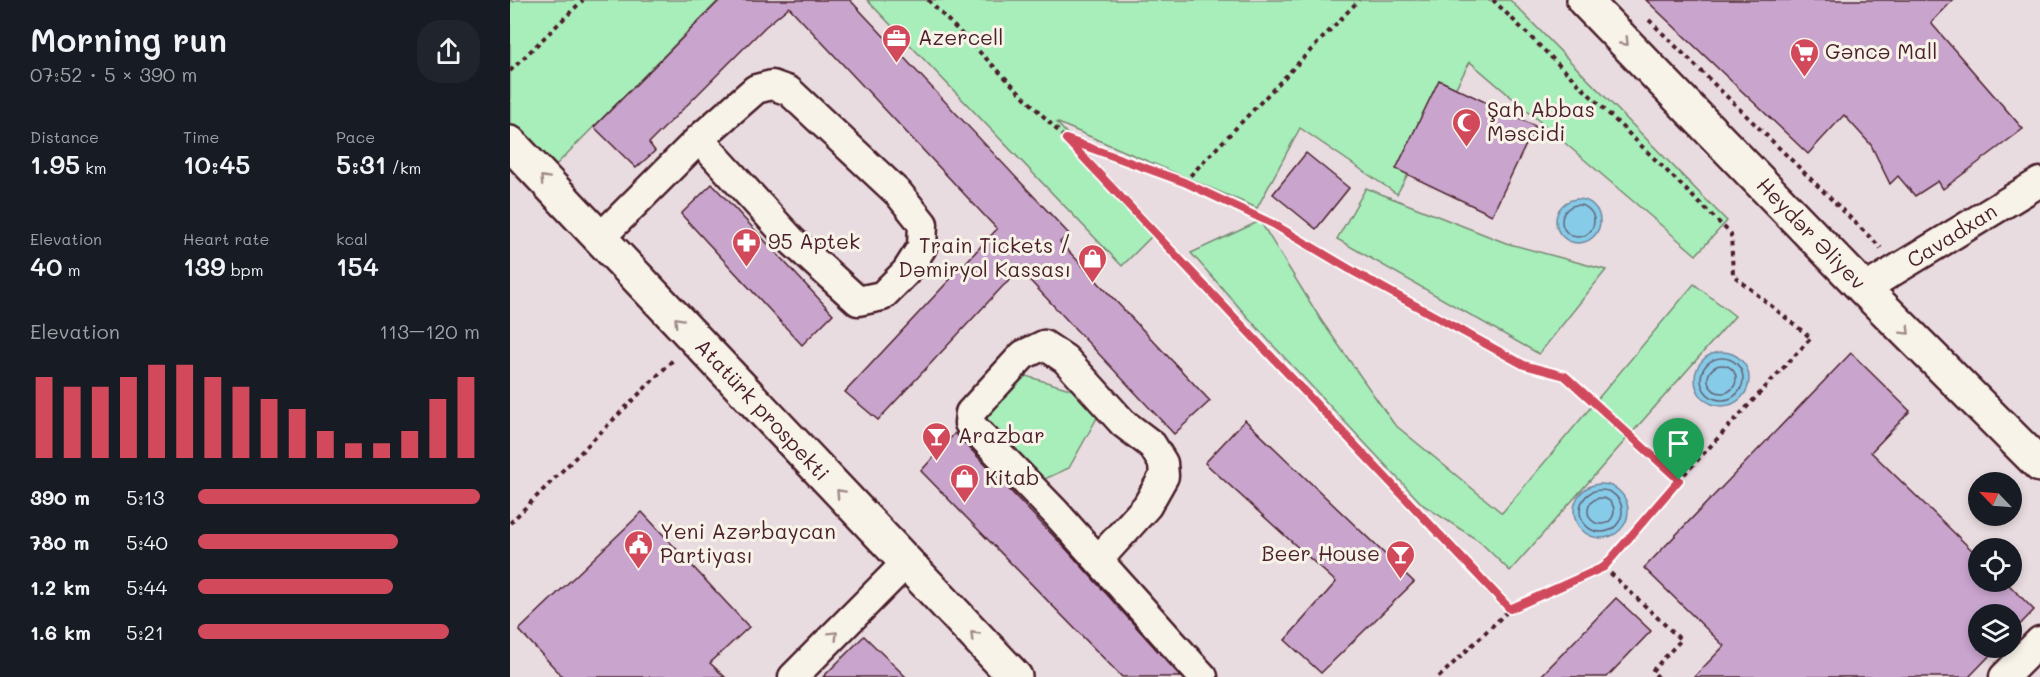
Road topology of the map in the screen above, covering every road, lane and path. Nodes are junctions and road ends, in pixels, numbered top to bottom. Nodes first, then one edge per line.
1 (583, 0) edge
2 (928, 0) edge
3 (1359, 0) edge
4 (1493, 0) edge
5 (1584, 0) edge
6 (1645, 17) dead end
7 (510, 71) edge
8 (699, 139) junction
9 (1066, 139) junction
10 (510, 143) edge
11 (1184, 182) junction
12 (2040, 182) edge
13 (600, 238) junction
14 (1901, 267) junction
15 (1864, 289) junction
16 (695, 339) junction
17 (2040, 465) edge
18 (1679, 480) junction
19 (510, 523) edge
20 (1098, 560) junction
21 (906, 563) junction
22 (1604, 567) junction
23 (1510, 609) junction
24 (2040, 640) edge
25 (793, 677) edge
26 (1015, 677) edge
27 (1203, 677) edge
28 (1439, 677) edge
29 (1658, 677) edge
30 (2004, 677) edge

1 - 7 path
2 - 9 path
3 - 11 path
4 - 18 path
5 -> 15 main road, Heydər Əliyev
6 - 14 path
8 - 8 street
8 - 13 street
9 - 11 path
9 - 23 path
13 -> 10 main road, Atatürk prospekti
11 - 18 path
12 - 14 street, Cavadxan
16 -> 13 main road, Atatürk prospekti
14 - 15 street, Cavadxan
15 -> 17 main road, Heydər Əliyev
16 - 19 path
21 -> 16 main road, Atatürk prospekti
18 - 22 path
20 - 20 street
20 - 27 street
25 -> 21 street
26 -> 21 main road, Atatürk prospekti
22 - 23 path
22 - 29 path
23 - 28 path
24 - 30 street

